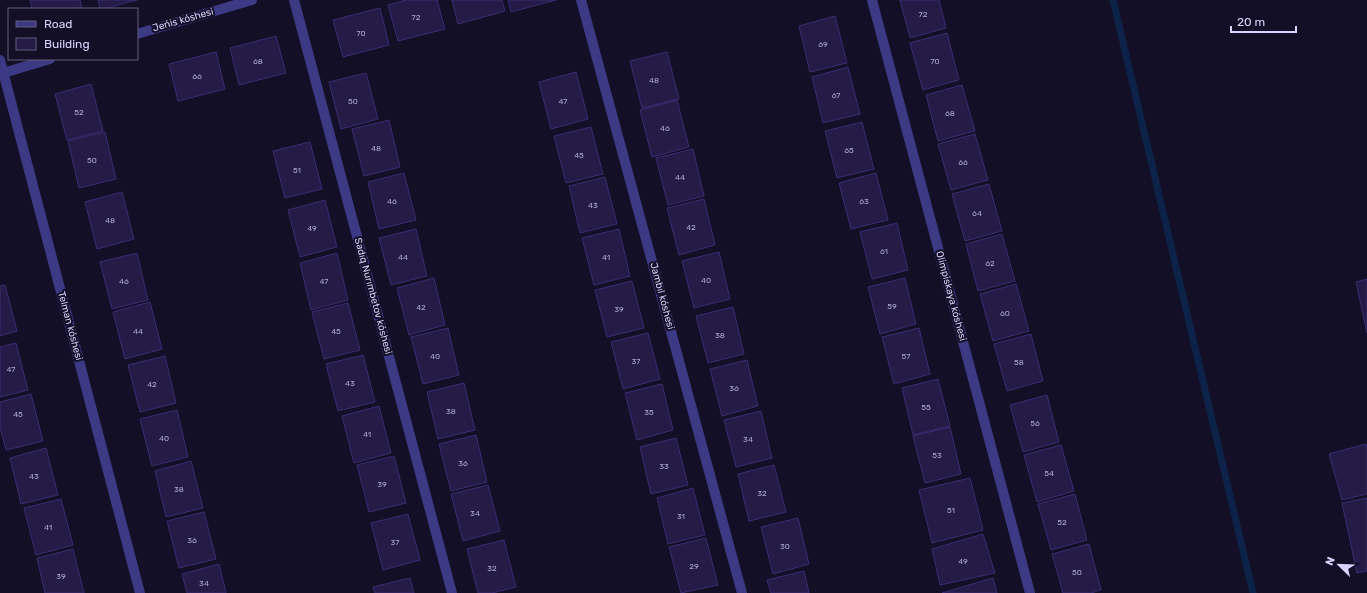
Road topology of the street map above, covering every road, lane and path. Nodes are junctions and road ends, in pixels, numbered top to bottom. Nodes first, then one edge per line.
1 (252, 0) edge
2 (294, 0) edge
3 (581, 0) edge
4 (872, 0) edge
5 (138, 34) edge
6 (0, 60) edge
7 (47, 60) edge
8 (2, 73) edge
9 (140, 593) edge
10 (452, 593) edge
11 (742, 593) edge
12 (1030, 593) edge

1 - 5 street, Jeńis kóshesi
2 - 10 street, Sadıq Nurımbetov kóshesi
3 - 11 street, Jambıl kóshesi
4 - 12 street, Olimpiskaya kóshesi
6 - 8 street, Telman kóshesi
7 - 8 street
8 - 9 street, Telman kóshesi

